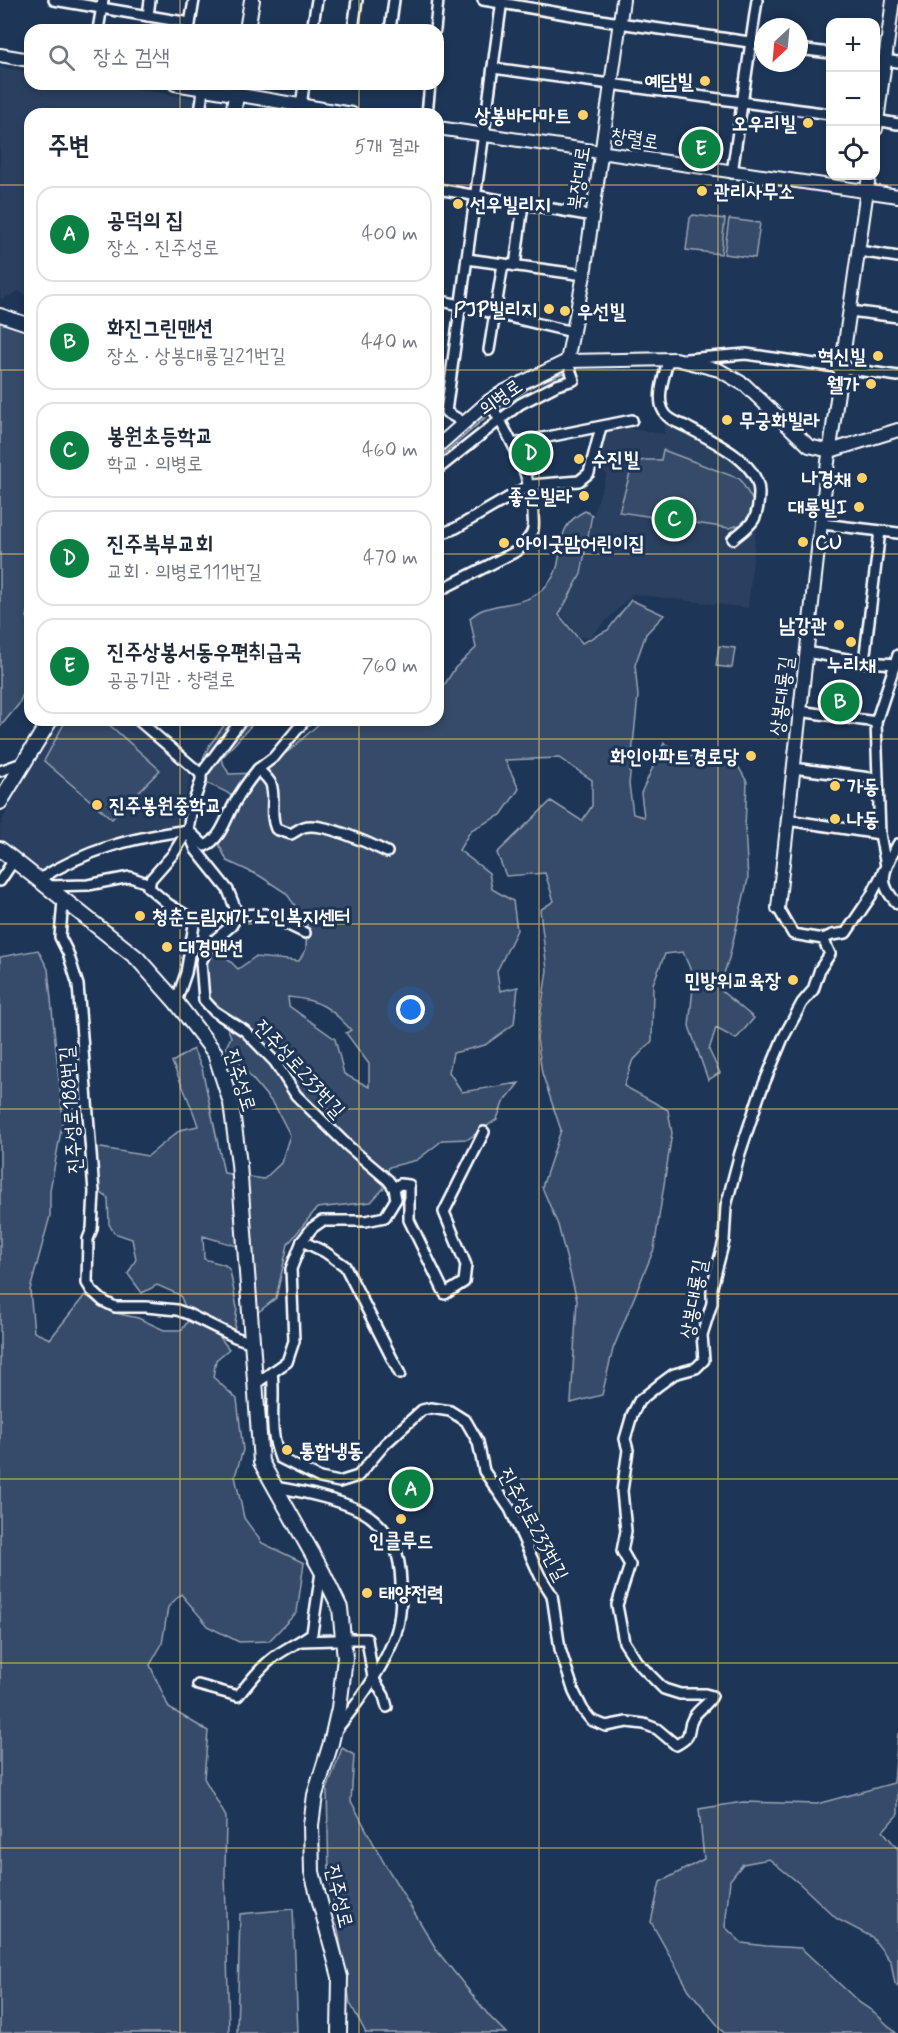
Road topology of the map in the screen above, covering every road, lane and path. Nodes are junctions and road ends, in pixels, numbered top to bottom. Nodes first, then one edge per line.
1 (54, 0) edge
2 (150, 0) edge
3 (194, 0) edge
4 (252, 0) edge
5 (317, 0) edge
6 (357, 0) edge
7 (394, 0) edge
8 (438, 0) edge
9 (483, 0) edge
10 (623, 0) edge
11 (757, 0) edge
12 (893, 0) edge
13 (67, 1) edge
14 (502, 1) edge
15 (103, 4) edge
16 (148, 16) junction
17 (620, 23) junction
18 (99, 24) edge
19 (179, 24) edge
20 (190, 24) edge
21 (248, 24) edge
22 (313, 24) edge
23 (354, 24) edge
24 (391, 24) edge
25 (436, 24) edge
26 (751, 42) junction
27 (754, 42) edge
28 (808, 50) edge
29 (826, 52) edge
30 (0, 55) edge
31 (24, 59) edge
32 (886, 60) edge
33 (493, 68) junction
34 (611, 83) junction
35 (203, 90) edge
36 (237, 90) edge
37 (303, 90) edge
38 (429, 90) edge
39 (880, 98) edge
40 (742, 101) junction
41 (201, 108) edge
42 (234, 108) edge
43 (294, 108) edge
44 (300, 108) edge
45 (427, 108) edge
46 (826, 113) edge
47 (880, 123) edge
48 (898, 124) edge
49 (444, 129) edge
50 (483, 135) junction
51 (601, 152) junction
52 (732, 173) junction
53 (868, 180) edge
54 (444, 190) edge
55 (867, 192) junction
56 (476, 195) junction
57 (898, 196) edge
58 (523, 204) junction
59 (592, 216) junction
60 (859, 251) junction
61 (898, 257) edge
62 (467, 259) junction
63 (503, 264) junction
64 (515, 266) junction
65 (584, 275) junction
66 (444, 301) edge
67 (460, 305) junction
68 (850, 311) junction
69 (495, 314) junction
70 (0, 315) edge
71 (898, 317) edge
72 (24, 323) edge
73 (573, 332) junction
74 (489, 350) dead end
75 (672, 360) junction
76 (567, 361) junction
77 (842, 369) junction
78 (898, 376) edge
79 (444, 399) edge
80 (489, 401) junction
81 (444, 412) edge
82 (499, 420) junction
83 (632, 420) dead end
84 (465, 423) junction
85 (601, 427) junction
86 (898, 430) edge
87 (444, 442) edge
88 (513, 444) junction
89 (830, 451) junction
90 (444, 464) edge
91 (530, 485) junction
92 (822, 524) junction
93 (880, 531) junction
94 (444, 532) edge
95 (898, 533) edge
96 (733, 539) dead end
97 (444, 588) edge
98 (806, 652) junction
99 (897, 661) edge
100 (864, 662) junction
101 (799, 711) junction
102 (876, 722) junction
103 (46, 726) edge
104 (145, 726) edge
105 (237, 726) edge
106 (300, 726) edge
107 (25, 762) junction
108 (793, 768) junction
109 (258, 769) junction
110 (0, 771) edge
111 (201, 774) junction
112 (878, 779) junction
113 (0, 801) edge
114 (787, 820) junction
115 (188, 830) junction
116 (880, 834) junction
117 (898, 844) edge
118 (0, 849) edge
119 (387, 852) dead end
120 (14, 860) junction
121 (886, 866) junction
122 (0, 881) edge
123 (42, 883) junction
124 (150, 884) junction
125 (63, 900) junction
126 (898, 904) edge
127 (778, 908) joint
128 (238, 915) junction
129 (305, 933) dead end
130 (823, 939) junction
131 (176, 1002) junction
132 (484, 1132) dead end
133 (394, 1188) junction
134 (302, 1241) junction
135 (252, 1343) junction
136 (272, 1371) junction
137 (400, 1374) dead end
138 (255, 1384) junction
139 (274, 1487) junction
140 (321, 1570) junction
141 (350, 1639) dead end
142 (336, 1640) dead end
143 (301, 1641) junction
144 (373, 1678) junction
145 (198, 1685) dead end
146 (387, 1707) dead end
147 (334, 1732) junction
148 (670, 1742) joint
149 (339, 2033) edge

1 - 13 street
2 - 16 street
3 - 20 street
4 - 21 main road
5 - 22 street
6 - 23 street
7 - 24 street
8 - 25 street
9 - 14 street
10 - 17 street, 북장대로
11 - 26 street
12 - 32 street
13 - 15 street
14 - 17 street
14 - 33 street
15 - 16 street
15 - 18 street
16 - 19 street
17 - 26 street
17 - 34 street, 북장대로
26 - 27 street
26 - 40 street
28 - 29 street
30 - 31 street
32 - 39 street
33 - 34 street
33 - 50 street
34 - 40 street
34 - 51 street, 북장대로
35 - 41 street
36 - 42 main road
36 - 43 street
37 - 44 street
38 - 45 street
40 - 46 street
40 - 52 street
47 - 48 street
49 - 50 street, 창렬로
50 - 51 street, 창렬로
50 - 56 street
51 - 52 street, 창렬로
51 - 59 street, 북장대로
52 - 55 street, 창렬로
53 - 55 street, 상봉대룡길
54 - 56 street
55 - 57 street, 창렬로
55 - 60 street, 상봉대룡길
56 - 58 street
56 - 62 street
58 - 59 street
58 - 64 street
59 - 65 street, 북장대로
60 - 61 street
60 - 68 street, 상봉대룡길
62 - 63 street
62 - 67 street
63 - 64 street
63 - 69 street
64 - 65 street
65 - 73 street, 북장대로
66 - 67 street
67 - 69 street
67 - 79 street
68 - 71 street
68 - 77 street, 상봉대룡길
69 - 73 street
69 - 74 street
70 - 72 street
73 - 76 street, 북장대로
75 - 76 street, 의병로
75 - 77 street, 의병로
75 - 89 street, 의병로
75 - 96 street
76 - 80 street, 의병로
76 - 82 street, 의병로
77 - 78 street, 의병로
77 - 89 street, 상봉대룡길
80 - 82 street
80 - 84 street, 의병로
81 - 84 street
82 - 88 street
82 - 90 street, 의병로
83 - 85 street
84 - 87 street, 의병로
85 - 88 street
85 - 91 street
86 - 89 street
88 - 91 street
89 - 92 street, 상봉대룡길
91 - 94 street
91 - 97 street
92 - 93 street
92 - 98 street, 상봉대룡길
93 - 95 street
93 - 100 street
98 - 100 street
98 - 101 street, 상봉대룡길
99 - 100 street
99 - 102 street
101 - 102 street
101 - 108 street, 상봉대룡길
102 - 112 street
103 - 107 main road
104 - 111 street
105 - 111 street
106 - 109 street
107 - 110 street
107 - 113 main road
108 - 112 street
108 - 114 street, 상봉대룡길
109 - 115 street
109 - 119 street
111 - 115 street
112 - 116 street
114 - 116 street
114 - 127 street, 상봉대룡길
115 - 123 street
115 - 124 street
115 - 128 street
116 - 121 street
117 - 121 street
118 - 120 main road, 진주성로
120 - 122 street
120 - 123 main road, 진주성로
121 - 126 street
121 - 130 street
123 - 124 street
123 - 125 main road, 진주성로
124 - 131 street
125 - 131 main road, 진주성로
125 - 135 street, 진주성로188번길
127 - 130 street, 상봉대룡길
128 - 129 street
128 - 133 street, 진주성로233번길
130 - 148 street, 상봉대룡길
131 - 135 main road, 진주성로
132 - 133 street, 진주성로233번길
133 - 134 street
134 - 136 street
134 - 137 street
135 - 138 main road, 진주성로
136 - 138 street
136 - 148 street, 진주성로233번길
138 - 139 main road, 진주성로
139 - 140 main road, 진주성로
139 - 144 street, 진주성로
140 - 143 street
140 - 147 main road, 진주성로
141 - 144 street
142 - 143 street
143 - 145 street
144 - 146 street
144 - 147 street, 진주성로
147 - 149 main road, 진주성로

